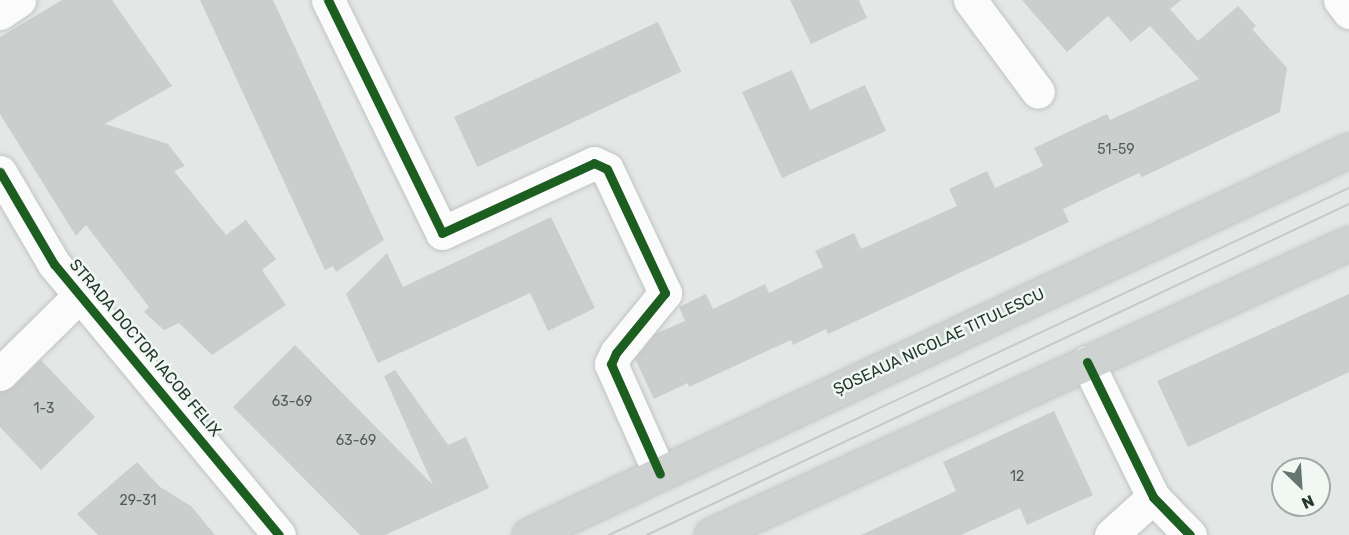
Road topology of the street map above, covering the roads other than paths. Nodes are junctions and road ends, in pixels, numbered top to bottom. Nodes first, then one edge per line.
1 (19, 0) edge
2 (328, 0) edge
3 (970, 0) edge
4 (1340, 0) edge
5 (1349, 12) edge
6 (0, 13) edge
7 (1038, 92) dead end
8 (1349, 150) edge
9 (0, 172) edge
10 (1349, 243) edge
11 (79, 296) junction
12 (1087, 362) junction
13 (0, 374) edge
14 (660, 474) junction
15 (1154, 497) junction
16 (279, 535) edge
17 (529, 535) edge
18 (711, 535) edge
19 (1111, 535) edge
20 (1190, 535) edge

1 - 6 street
2 - 14 street
3 - 7 street
4 - 5 street
8 - 14 main road, ȘOSEAUA NICOLAE TITULESCU
9 - 11 street, STRADA DOCTOR IACOB FELIX
10 - 12 main road
11 - 13 street
11 - 16 street, STRADA DOCTOR IACOB FELIX
12 - 15 street
12 - 18 main road
14 - 17 main road, ȘOSEAUA NICOLAE TITULESCU
15 - 19 street
15 - 20 street

